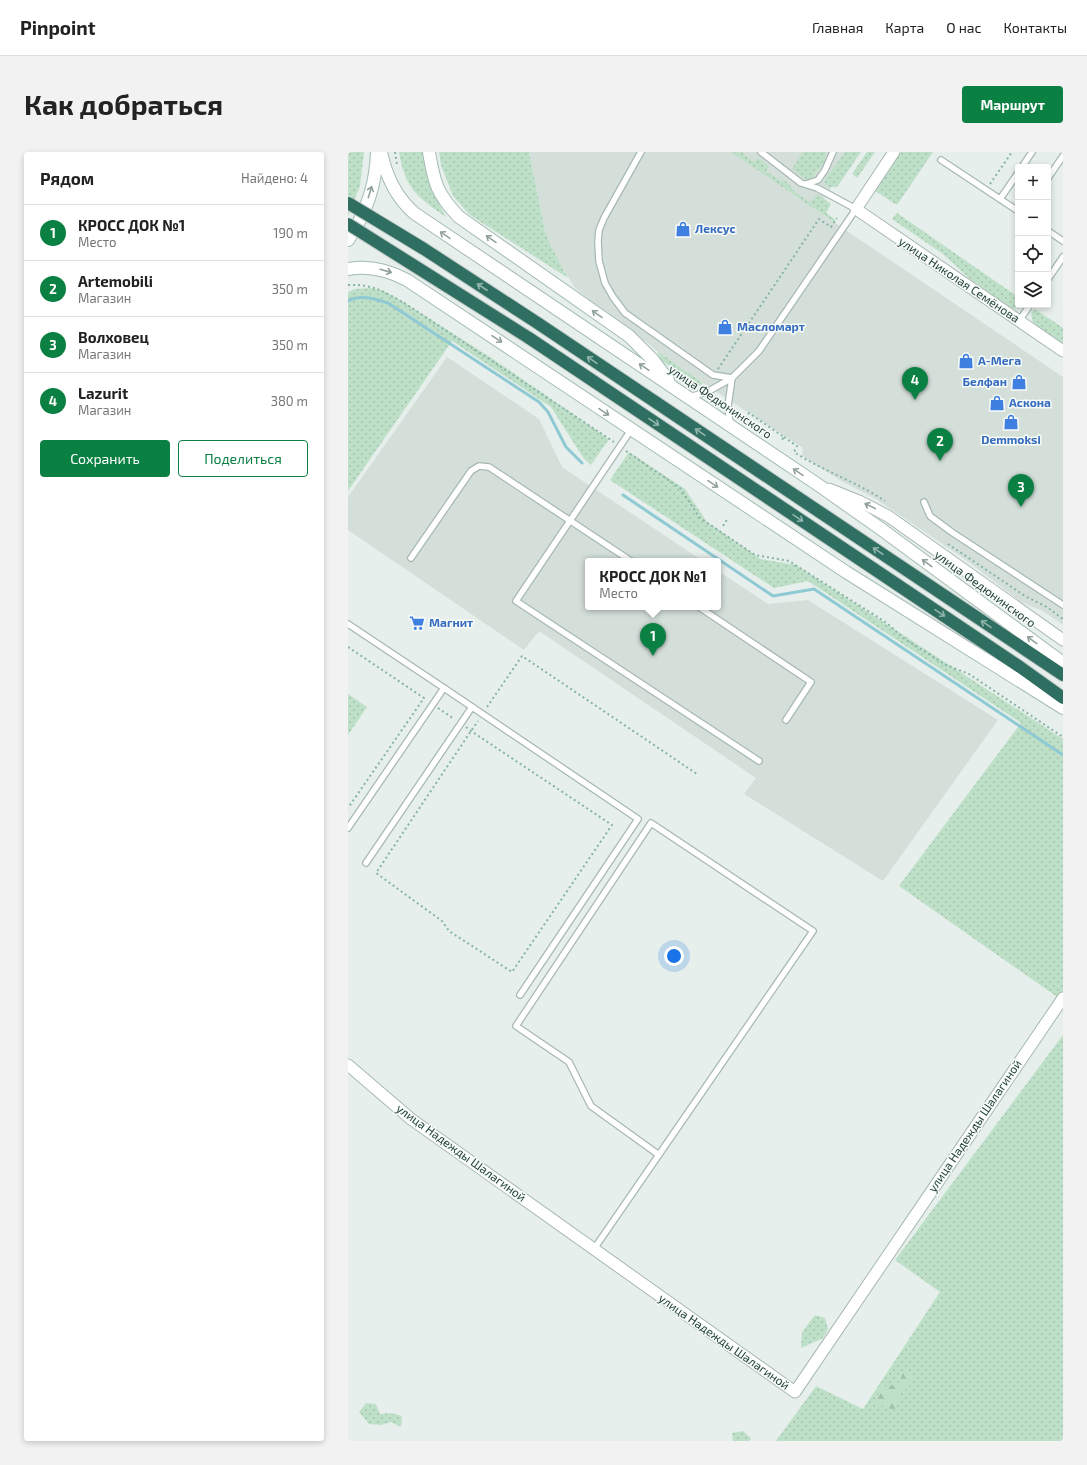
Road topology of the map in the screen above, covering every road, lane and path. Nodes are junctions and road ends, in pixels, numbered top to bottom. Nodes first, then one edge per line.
1 (377, 152) edge
2 (381, 152) edge
3 (395, 152) edge
4 (429, 152) edge
5 (641, 152) edge
6 (761, 152) edge
7 (833, 152) edge
8 (894, 152) edge
9 (1012, 152) edge
10 (1032, 152) edge
11 (1063, 156) edge
12 (941, 160) dead end
13 (1024, 164) edge
14 (399, 172) dead end
15 (1051, 174) edge
16 (1015, 178) edge
17 (806, 184) junction
18 (986, 190) junction
19 (1000, 200) junction
20 (348, 203) edge
21 (856, 209) junction
22 (1015, 209) edge
23 (837, 218) dead end
24 (348, 224) edge
25 (1051, 233) edge
26 (348, 240) edge
27 (1063, 241) edge
28 (1063, 257) edge
29 (348, 269) edge
30 (1051, 275) edge
31 (348, 285) edge
32 (1028, 308) edge
33 (1019, 321) junction
34 (1063, 351) edge
35 (713, 375) junction
36 (732, 378) junction
37 (675, 388) junction
38 (707, 392) junction
39 (688, 397) junction
40 (728, 406) junction
41 (730, 426) junction
42 (631, 430) junction
43 (781, 441) dead end
44 (620, 447) junction
45 (817, 484) junction
46 (924, 502) dead end
47 (728, 518) dead end
48 (570, 520) junction
49 (722, 526) dead end
50 (411, 558) dead end
51 (627, 558) edge
52 (1063, 605) edge
53 (703, 610) edge
54 (348, 624) edge
55 (1063, 640) edge
56 (348, 647) edge
57 (1063, 663) edge
58 (1063, 675) edge
59 (444, 688) junction
60 (424, 698) junction
61 (1063, 698) edge
62 (432, 704) junction
63 (472, 707) junction
64 (1063, 708) edge
65 (786, 720) dead end
66 (461, 724) junction
67 (1063, 737) edge
68 (759, 761) dead end
69 (348, 808) edge
70 (348, 828) edge
71 (366, 863) dead end
72 (376, 873) dead end
73 (520, 995) dead end
74 (1063, 998) edge
75 (348, 1065) edge
76 (659, 1155) junction
77 (594, 1249) junction

26 -> 1 main road
37 -> 2 main road, улица Федюнинского
3 - 14 path
37 -> 4 main road
5 - 35 lane
6 - 17 lane
7 - 17 lane
8 - 21 street
9 - 18 path
10 - 13 lane
11 - 15 lane
12 - 18 lane
16 - 19 lane
17 - 21 lane
18 - 19 lane
19 - 22 lane
58 -> 20 highway, bridge
21 - 33 street, улица Николая Семёнова
21 - 36 lane
23 - 35 path
24 -> 61 highway, bridge
25 - 27 lane
28 - 30 lane
29 -> 42 main road
31 - 44 path
32 - 33 lane
33 - 34 street, улица Николая Семёнова
35 - 36 lane
36 - 38 lane
36 - 40 lane
37 - 39 main road, улица Федюнинского
38 - 39 lane
38 - 40 path
39 - 41 main road, улица Федюнинского
40 - 41 lane
40 - 43 path
45 -> 41 main road, улица Федюнинского
42 - 44 lane
42 -> 64 main road
44 - 48 lane
44 - 67 path
55 -> 45 street
57 -> 45 main road, улица Федюнинского
46 - 52 lane
47 - 49 path
48 - 50 lane
48 - 51 lane
48 - 68 lane
53 - 65 lane
54 - 59 lane
56 - 60 path
59 - 62 lane
59 - 63 lane
60 - 62 path
60 - 69 path
62 - 66 path
62 - 70 lane
63 - 66 lane
63 - 73 lane
66 - 71 lane
66 - 72 path
74 - 77 street, улица Надежды Шалагиной
75 - 77 street, улица Надежды Шалагиной
76 - 76 lane
76 - 77 lane

